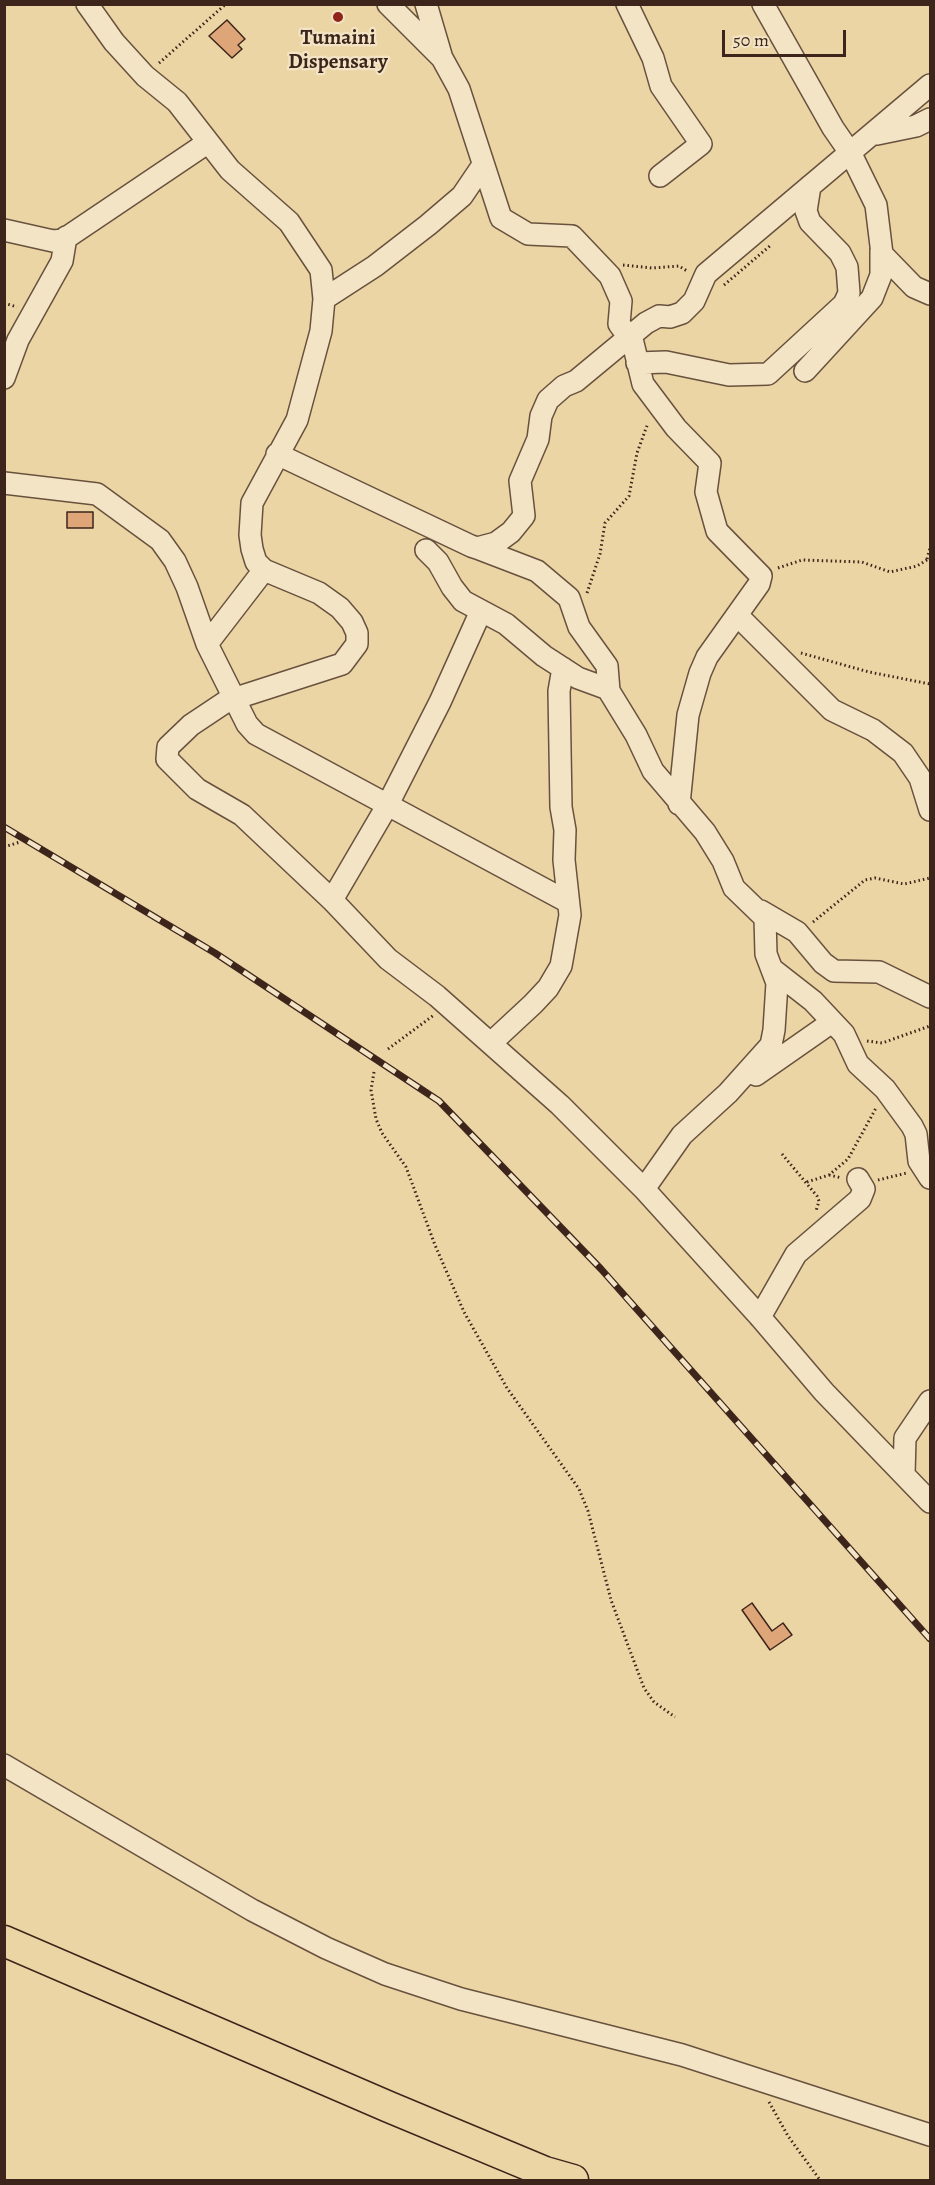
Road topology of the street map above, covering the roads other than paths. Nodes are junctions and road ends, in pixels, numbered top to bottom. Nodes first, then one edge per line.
1 (87, 4) edge
2 (388, 4) edge
3 (426, 4) edge
4 (627, 4) edge
5 (763, 4) edge
6 (442, 58) junction
7 (930, 85) edge
8 (930, 119) edge
9 (874, 134) junction
10 (207, 143) junction
11 (851, 154) junction
12 (483, 165) junction
13 (660, 176) dead end
14 (810, 186) junction
15 (4, 230) edge
16 (66, 237) junction
17 (881, 250) junction
18 (930, 294) edge
19 (324, 299) junction
20 (628, 337) junction
21 (637, 363) junction
22 (804, 370) dead end
23 (4, 378) edge
24 (277, 454) junction
25 (4, 483) edge
26 (477, 548) junction
27 (426, 550) dead end
28 (264, 570) junction
29 (481, 611) junction
30 (737, 615) junction
31 (207, 644) junction
32 (563, 668) junction
33 (608, 688) junction
34 (236, 698) junction
35 (679, 804) junction
36 (387, 806) junction
37 (930, 810) edge
38 (332, 900) junction
39 (568, 902) junction
40 (761, 911) junction
41 (772, 969) junction
42 (930, 997) edge
43 (838, 1028) junction
44 (491, 1043) junction
45 (728, 1093) junction
46 (930, 1178) edge
47 (858, 1179) dead end
48 (644, 1189) junction
49 (760, 1317) junction
50 (930, 1401) edge
51 (904, 1475) junction
52 (930, 1503) edge
53 (4, 1765) edge
54 (4, 1941) edge
55 (930, 2135) edge
56 (573, 2181) edge

1 - 10 street
2 - 6 street
3 - 6 street
4 - 13 street
5 - 11 street
6 - 12 street
7 - 9 street
8 - 9 street
9 - 11 street
10 - 16 street
10 - 19 street
11 - 14 street
11 - 17 street
12 - 19 street
12 - 20 street
14 - 20 street
14 - 21 street
15 - 16 street
16 - 23 street
17 - 18 street
17 - 22 street
19 - 24 street
20 - 21 street
20 - 26 street
21 - 30 street
24 - 26 street
24 - 28 street
25 - 31 street
26 - 33 street
27 - 29 street
28 - 31 street
28 - 34 street
29 - 32 street
29 - 36 street
30 - 35 street
30 - 37 street
31 - 34 street
32 - 33 street
32 - 39 street
33 - 35 street
34 - 36 street
34 - 38 street
35 - 40 street
36 - 38 street
36 - 39 street
38 - 44 street
39 - 44 street
40 - 41 street
40 - 42 street
41 - 43 street
41 - 45 street
43 - 45 street
43 - 46 street
44 - 48 street
45 - 48 street
47 - 49 street
48 - 49 street
49 - 51 street
50 - 51 street
51 - 52 street
53 - 55 street
54 - 56 highway

